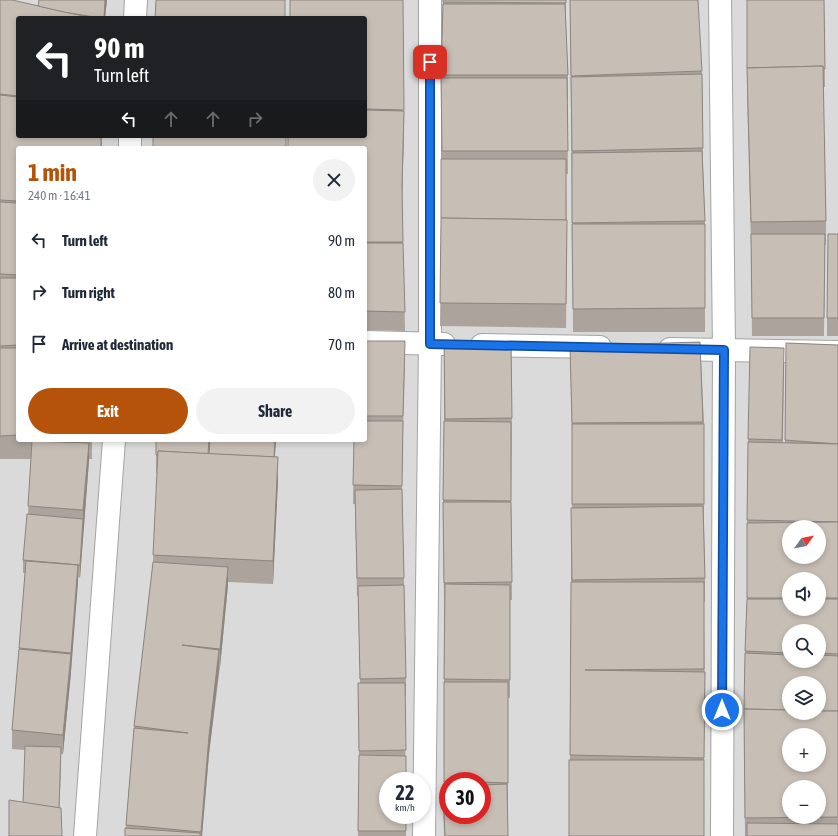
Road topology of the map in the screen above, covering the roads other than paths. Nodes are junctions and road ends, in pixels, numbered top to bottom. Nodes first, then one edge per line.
1 (136, 0) edge
2 (430, 0) edge
3 (720, 0) edge
4 (135, 16) edge
5 (367, 342) edge
6 (430, 344) junction
7 (621, 348) edge
8 (652, 348) edge
9 (724, 350) junction
10 (838, 352) edge
11 (114, 442) edge
12 (85, 836) edge
13 (424, 836) edge
14 (722, 836) edge

1 - 4 street
2 - 6 street
3 - 9 street
5 - 6 street
6 - 7 street
6 - 13 street
8 - 9 street
9 - 10 street
9 - 14 street
11 - 12 street

